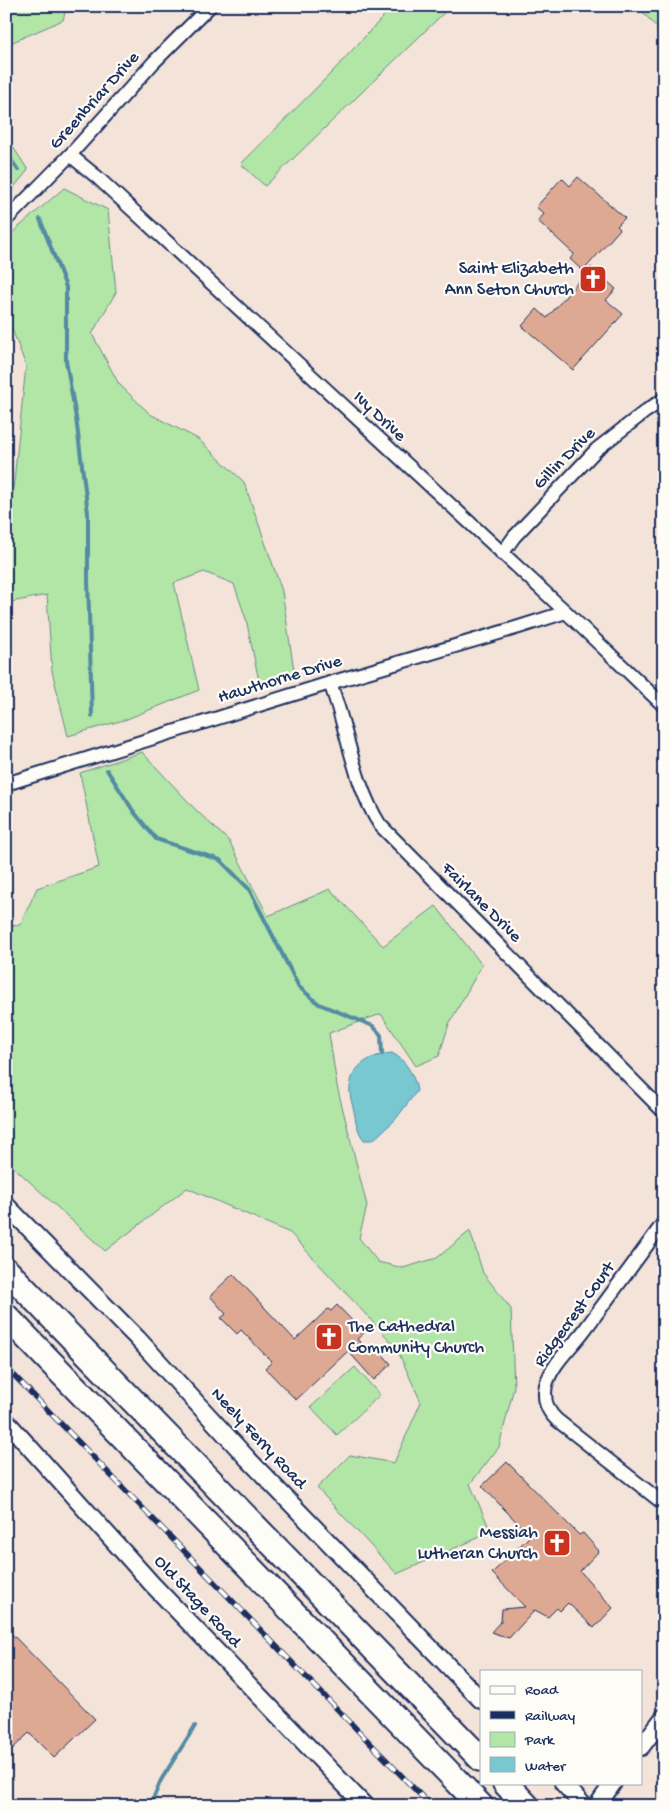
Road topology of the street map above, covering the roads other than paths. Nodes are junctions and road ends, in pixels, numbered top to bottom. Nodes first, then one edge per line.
1 (210, 6) edge
2 (70, 155) junction
3 (6, 220) edge
4 (664, 399) edge
5 (502, 554) junction
6 (566, 612) junction
7 (330, 683) junction
8 (664, 706) edge
9 (6, 784) edge
10 (664, 1112) edge
11 (6, 1205) edge
12 (664, 1222) edge
13 (6, 1270) edge
14 (6, 1316) edge
15 (6, 1421) edge
16 (664, 1504) edge
17 (480, 1699) edge
18 (664, 1717) edge
19 (642, 1746) edge
20 (480, 1758) edge
21 (506, 1784) edge
22 (563, 1784) edge
23 (612, 1784) edge
24 (365, 1806) edge
25 (481, 1806) edge
26 (526, 1806) edge
27 (584, 1806) edge
28 (597, 1806) edge

1 - 2 street, Greenbriar Drive
2 - 3 street, Greenbriar Drive
2 - 5 street, Ivy Drive
4 - 5 street, Gillin Drive
5 - 6 street, Ivy Drive
6 - 7 street, Hawthorne Drive
6 - 8 street, Ivy Drive
7 - 9 street, Hawthorne Drive
7 - 10 street, Fairlane Drive
11 - 17 street, Neely Ferry Road
12 - 16 street, Ridgecrest Court
13 - 20 highway
14 - 25 highway
15 - 24 street, Old Stage Road
18 - 19 street
21 - 26 highway
22 - 27 street
23 - 28 street

